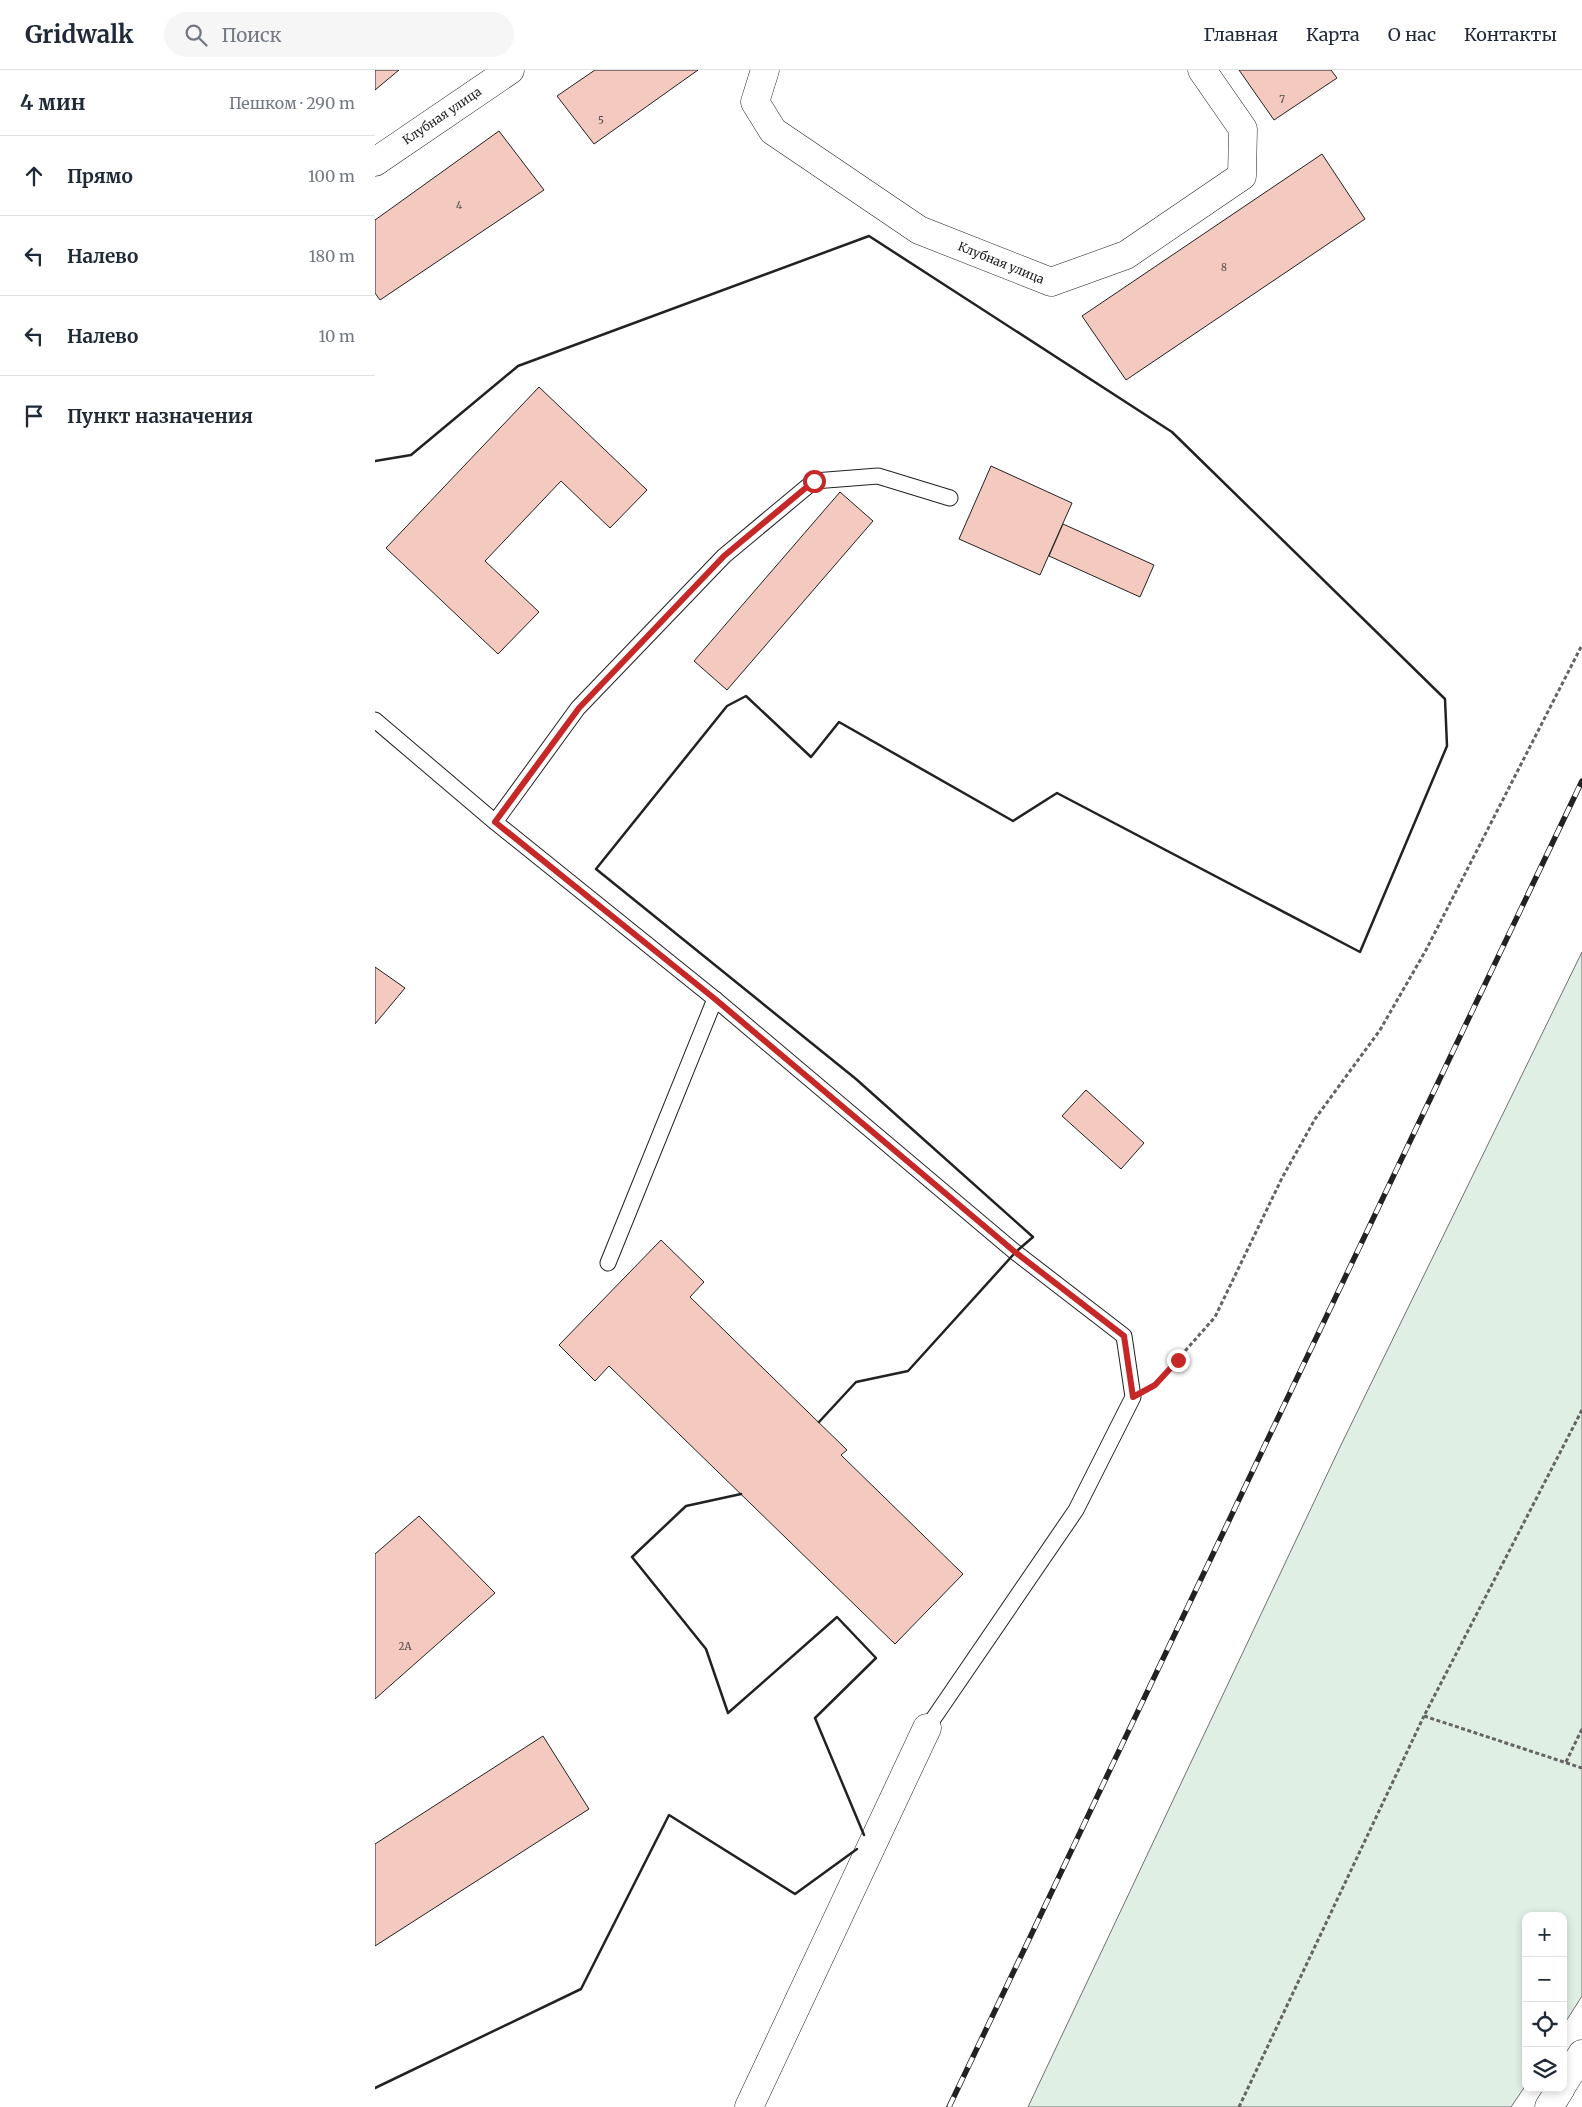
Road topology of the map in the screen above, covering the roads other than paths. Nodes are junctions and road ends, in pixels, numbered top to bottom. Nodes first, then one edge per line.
1 (765, 70) edge
2 (1203, 70) edge
3 (496, 74) edge
4 (375, 162) edge
5 (950, 498) dead end
6 (375, 720) edge
7 (495, 822) junction
8 (715, 999) junction
9 (607, 1263) dead end
10 (927, 1728) joint
11 (1582, 2054) edge
12 (1567, 2078) edge
13 (1558, 2092) edge
14 (749, 2107) edge
15 (1549, 2107) edge

1 - 2 street, Клубная улица
3 - 4 street, Клубная улица
5 - 7 lane
6 - 7 lane
7 - 8 lane
8 - 9 lane
8 - 10 lane
10 - 14 street
11 - 12 street
13 - 15 street

